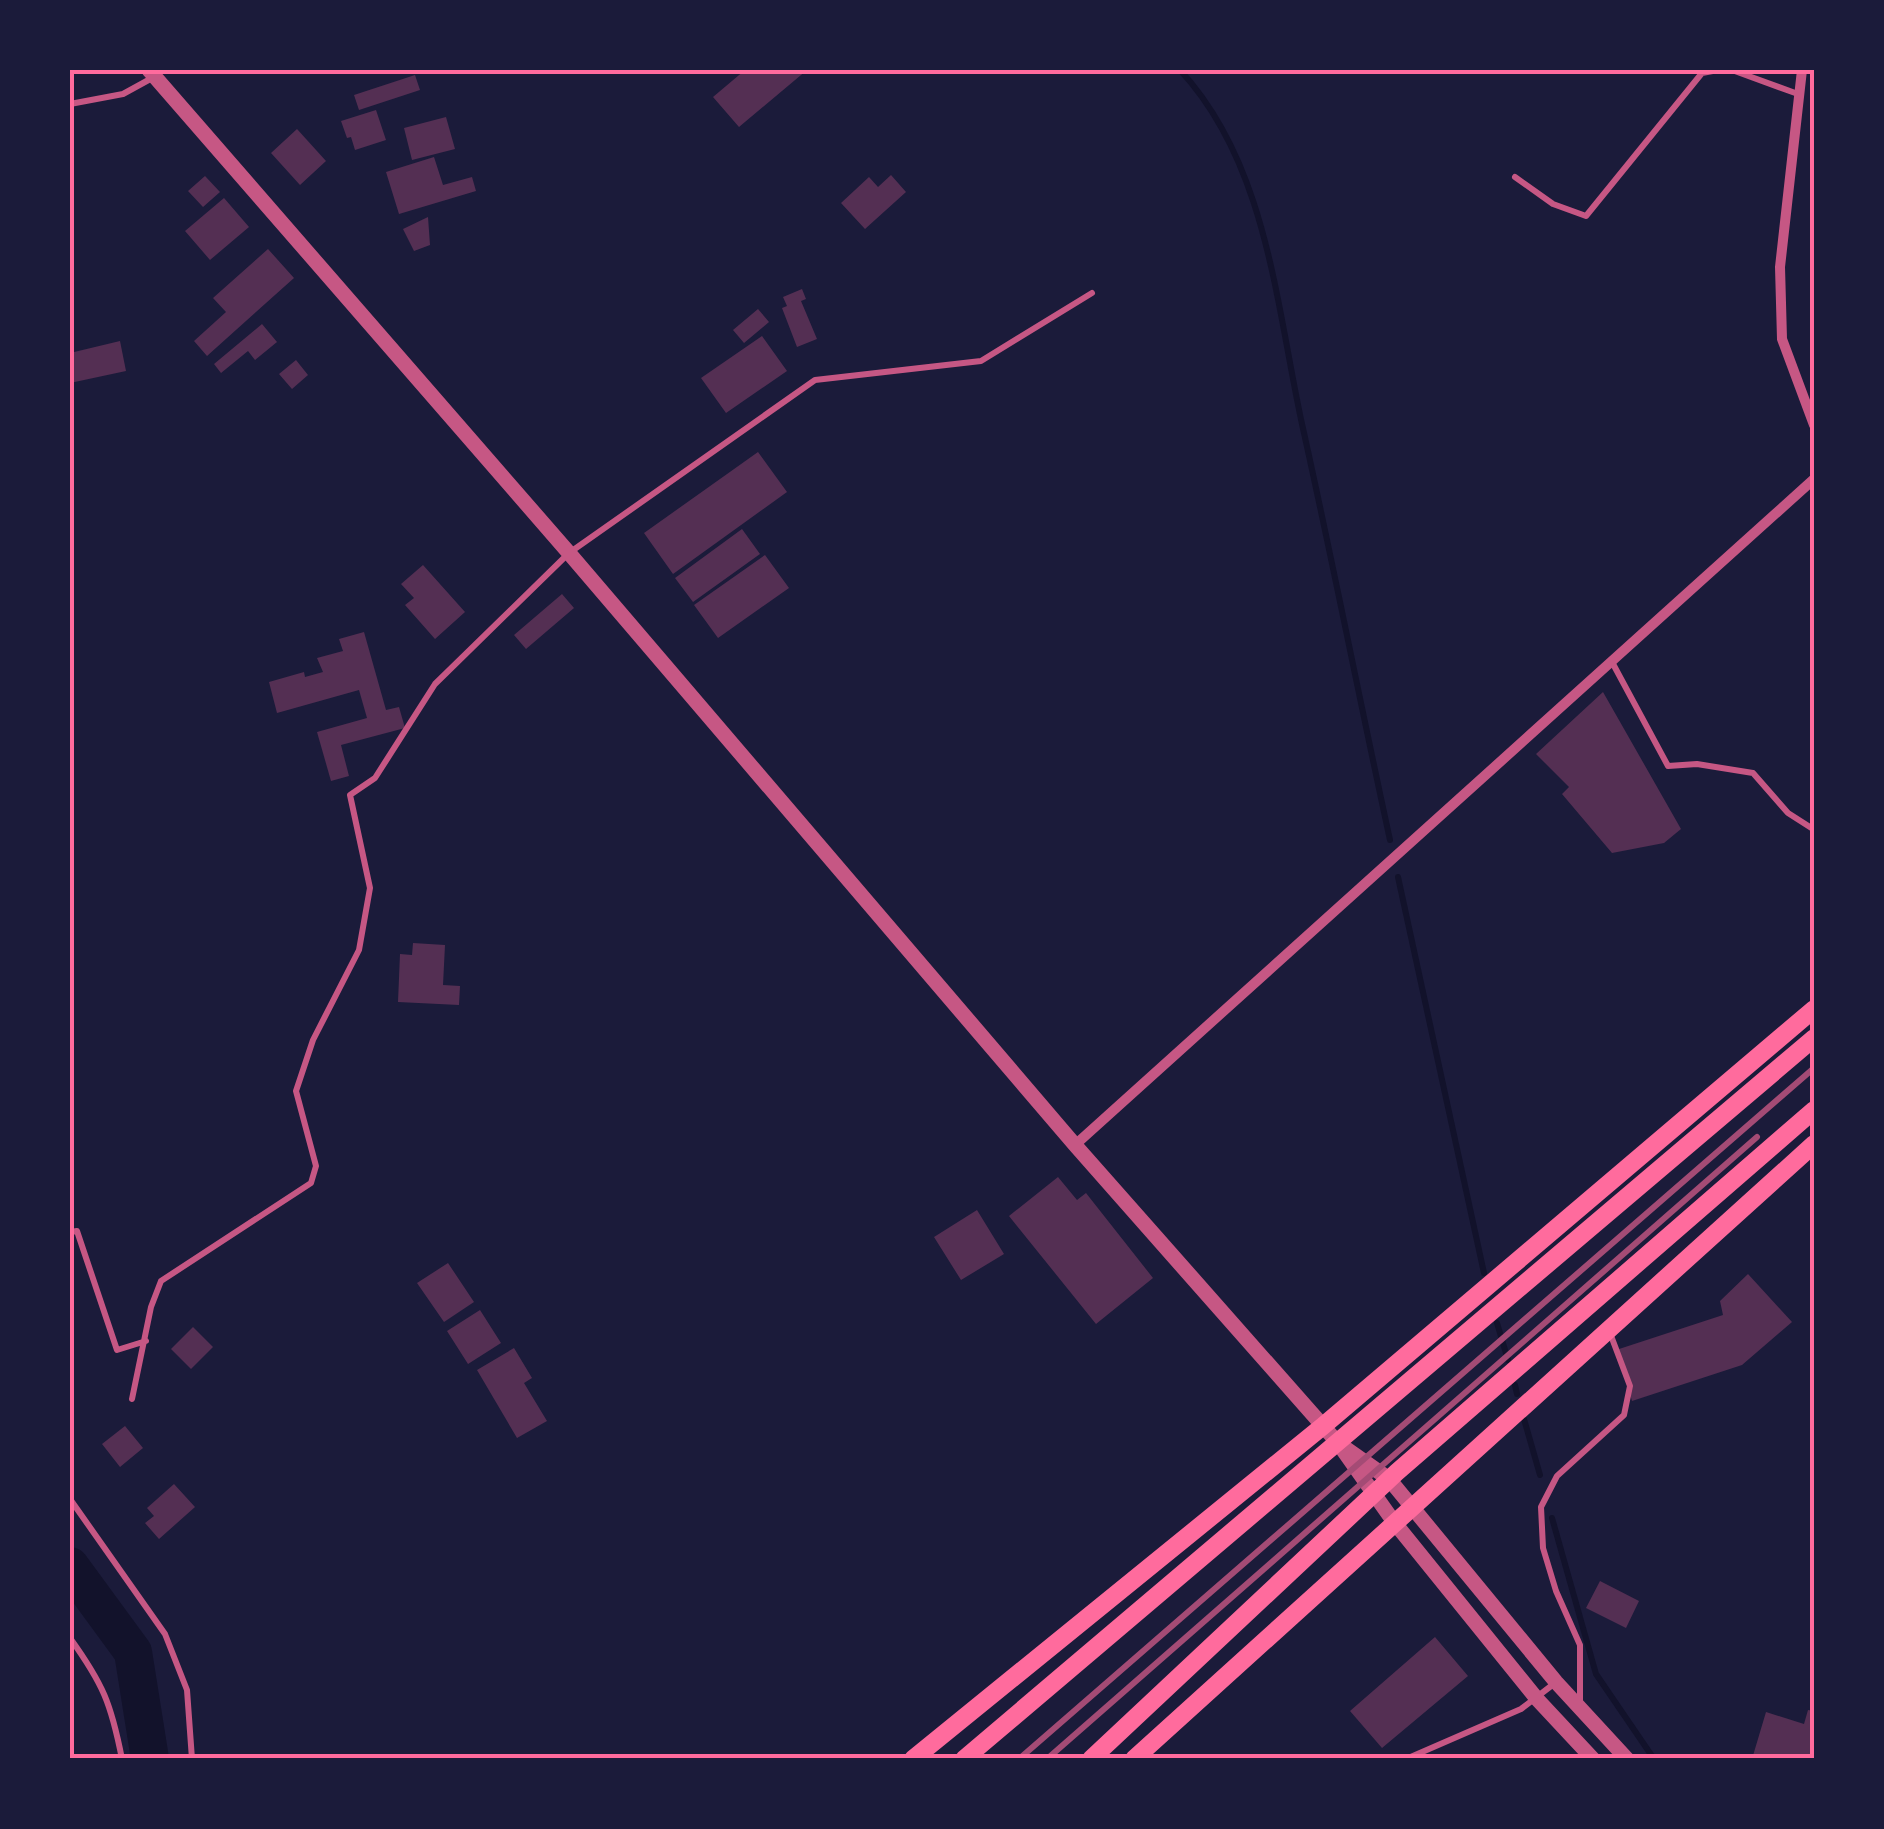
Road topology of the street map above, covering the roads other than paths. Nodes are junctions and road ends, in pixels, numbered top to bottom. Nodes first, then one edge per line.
1 (1718, 70) edge
2 (1732, 70) edge
3 (1802, 70) edge
4 (152, 73) edge
5 (1800, 94) junction
6 (70, 104) edge
7 (1515, 176) dead end
8 (1092, 292) dead end
9 (1814, 426) edge
10 (1814, 479) edge
11 (569, 552) junction
12 (1612, 662) junction
13 (1812, 829) edge
14 (1814, 1009) edge
15 (1814, 1038) edge
16 (1814, 1110) edge
17 (1814, 1144) edge
18 (1075, 1145) junction
19 (70, 1232) edge
20 (1608, 1328) junction
21 (146, 1341) junction
22 (132, 1399) dead end
23 (1323, 1426) junction
24 (1338, 1444) junction
25 (1389, 1479) junction
26 (1373, 1495) junction
27 (70, 1499) edge
28 (1413, 1506) junction
29 (1394, 1522) junction
30 (70, 1638) edge
31 (1556, 1682) junction
32 (1537, 1699) junction
33 (1580, 1706) junction
34 (122, 1759) edge
35 (192, 1759) edge
36 (912, 1759) edge
37 (964, 1759) edge
38 (1090, 1759) edge
39 (1134, 1759) edge
40 (1406, 1759) edge
41 (1593, 1759) edge
42 (1627, 1759) edge

1 - 7 lane
2 - 5 lane
3 - 5 street
4 - 6 lane
4 - 11 street
5 - 9 street
8 - 11 lane
10 - 12 street
11 - 18 street
11 - 21 lane
12 - 13 lane
12 - 18 street
14 - 23 main road
15 - 24 main road
16 - 25 main road
17 - 20 main road
18 - 23 street
19 - 21 lane
20 - 28 main road
20 - 33 lane
21 - 22 lane
23 - 24 street
23 - 36 main road
24 - 25 street
24 - 26 street
24 - 37 main road
25 - 26 main road
25 - 28 street
26 - 29 street
26 - 38 main road
27 - 35 lane
28 - 29 main road
28 - 31 street
29 - 32 street
29 - 39 main road
30 - 34 lane
31 - 32 lane
31 - 33 street
32 - 40 lane
32 - 41 street
33 - 42 street

